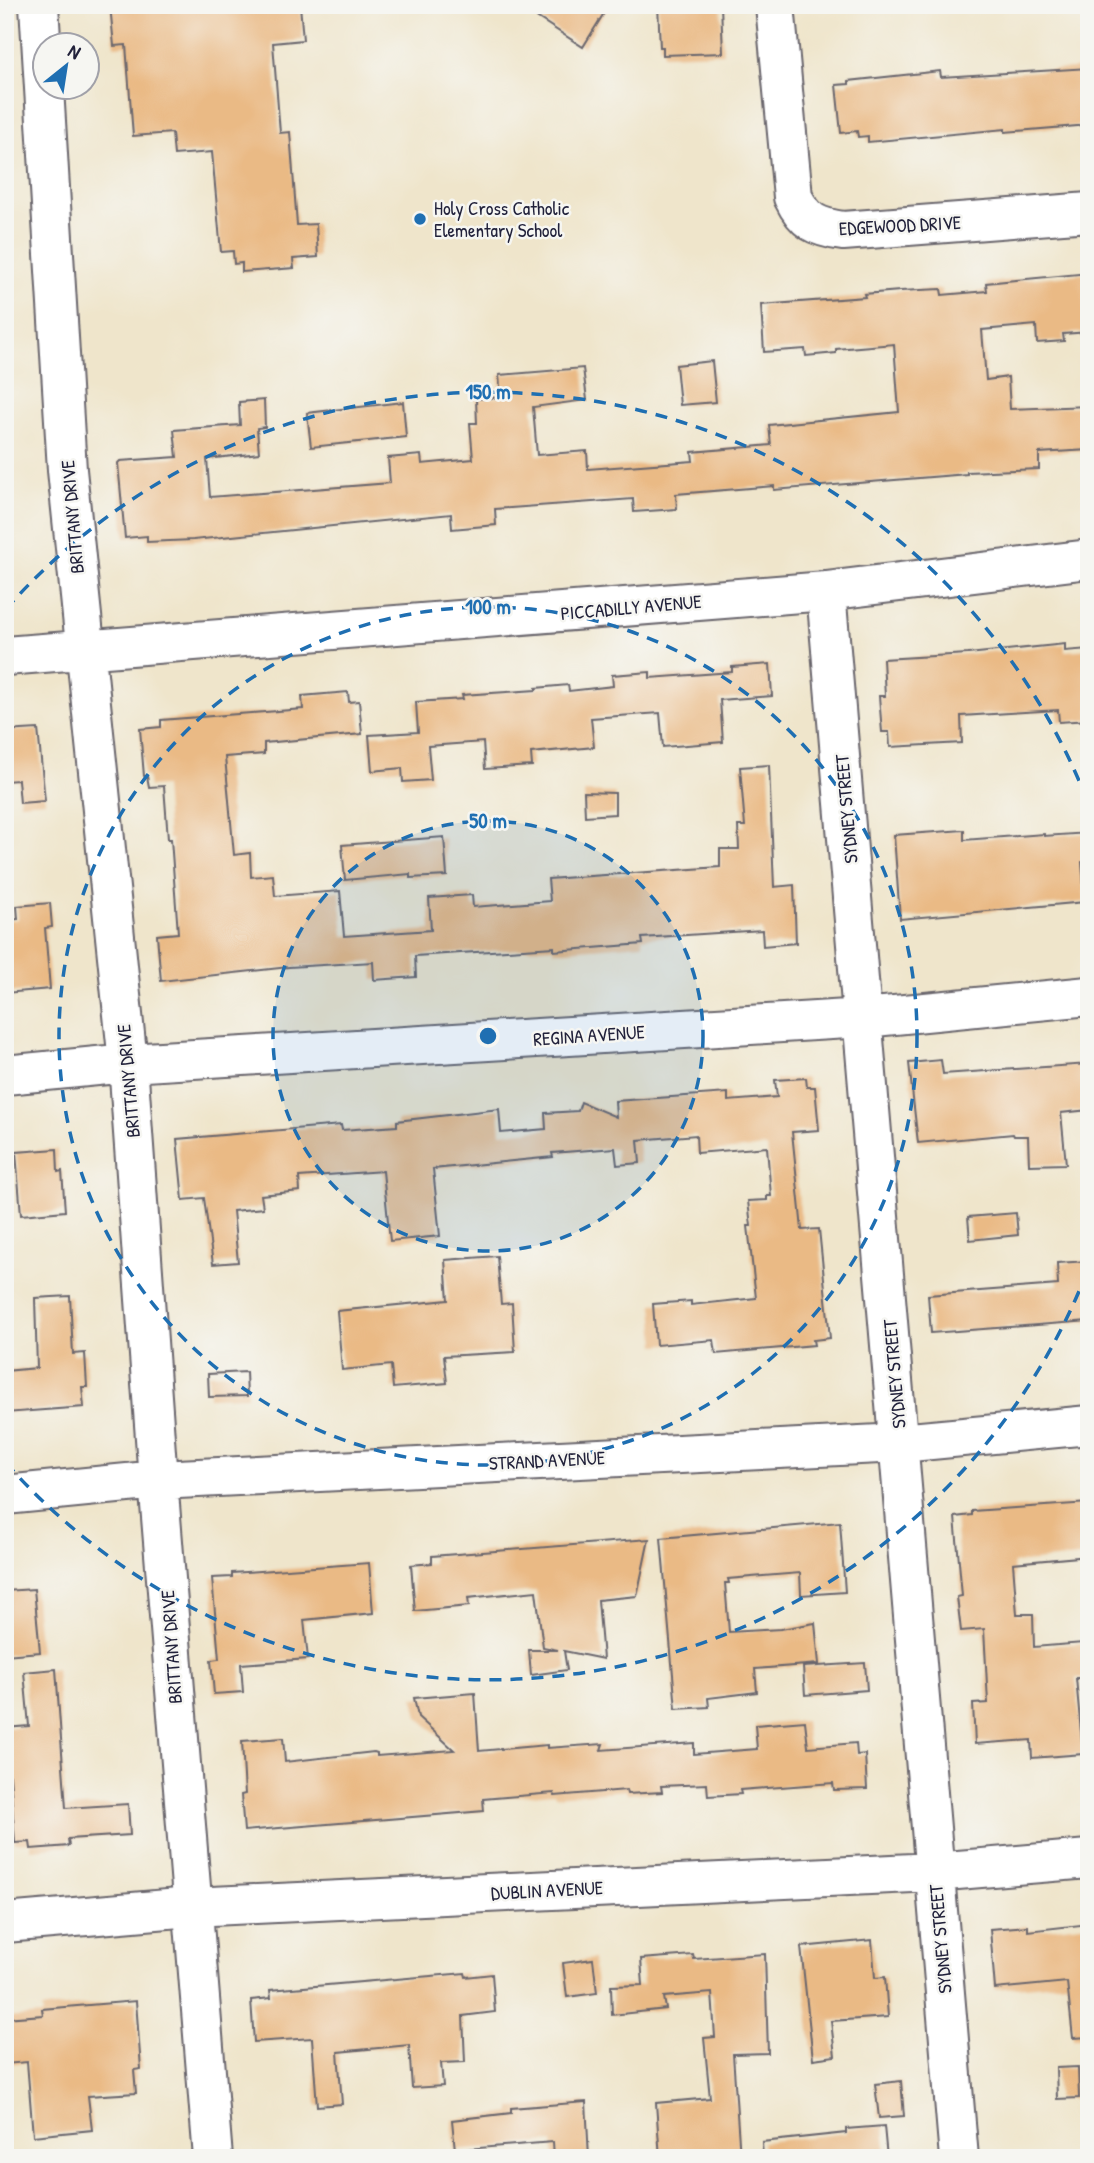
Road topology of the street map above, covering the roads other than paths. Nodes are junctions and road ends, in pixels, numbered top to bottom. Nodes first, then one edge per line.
1 (39, 5) edge
2 (775, 5) edge
3 (1089, 212) edge
4 (1089, 559) edge
5 (826, 591) junction
6 (85, 650) junction
7 (5, 656) edge
8 (1089, 996) edge
9 (864, 1018) junction
10 (128, 1063) junction
11 (5, 1074) edge
12 (1089, 1425) edge
13 (900, 1443) junction
14 (158, 1479) junction
15 (5, 1495) edge
16 (1089, 1859) edge
17 (934, 1872) junction
18 (191, 1907) junction
19 (5, 1923) edge
20 (213, 2158) edge
21 (959, 2158) edge

1 - 6 street, BRITTANY DRIVE
2 - 3 street, EDGEWOOD DRIVE
4 - 5 street, PICCADILLY AVENUE
5 - 6 street, PICCADILLY AVENUE
5 - 9 street, SYDNEY STREET
6 - 7 street, PICCADILLY AVENUE
6 - 10 street, BRITTANY DRIVE
8 - 9 street, REGINA AVENUE
9 - 10 street, REGINA AVENUE
9 - 13 street, SYDNEY STREET
10 - 11 street, REGINA AVENUE
10 - 14 street, BRITTANY DRIVE
12 - 13 street, STRAND AVENUE
13 - 14 street, STRAND AVENUE
13 - 17 street, SYDNEY STREET
14 - 15 street, STRAND AVENUE
14 - 18 street, BRITTANY DRIVE
16 - 17 street, DUBLIN AVENUE
17 - 18 street, DUBLIN AVENUE
17 - 21 street, SYDNEY STREET
18 - 19 street, DUBLIN AVENUE
18 - 20 street, BRITTANY DRIVE

